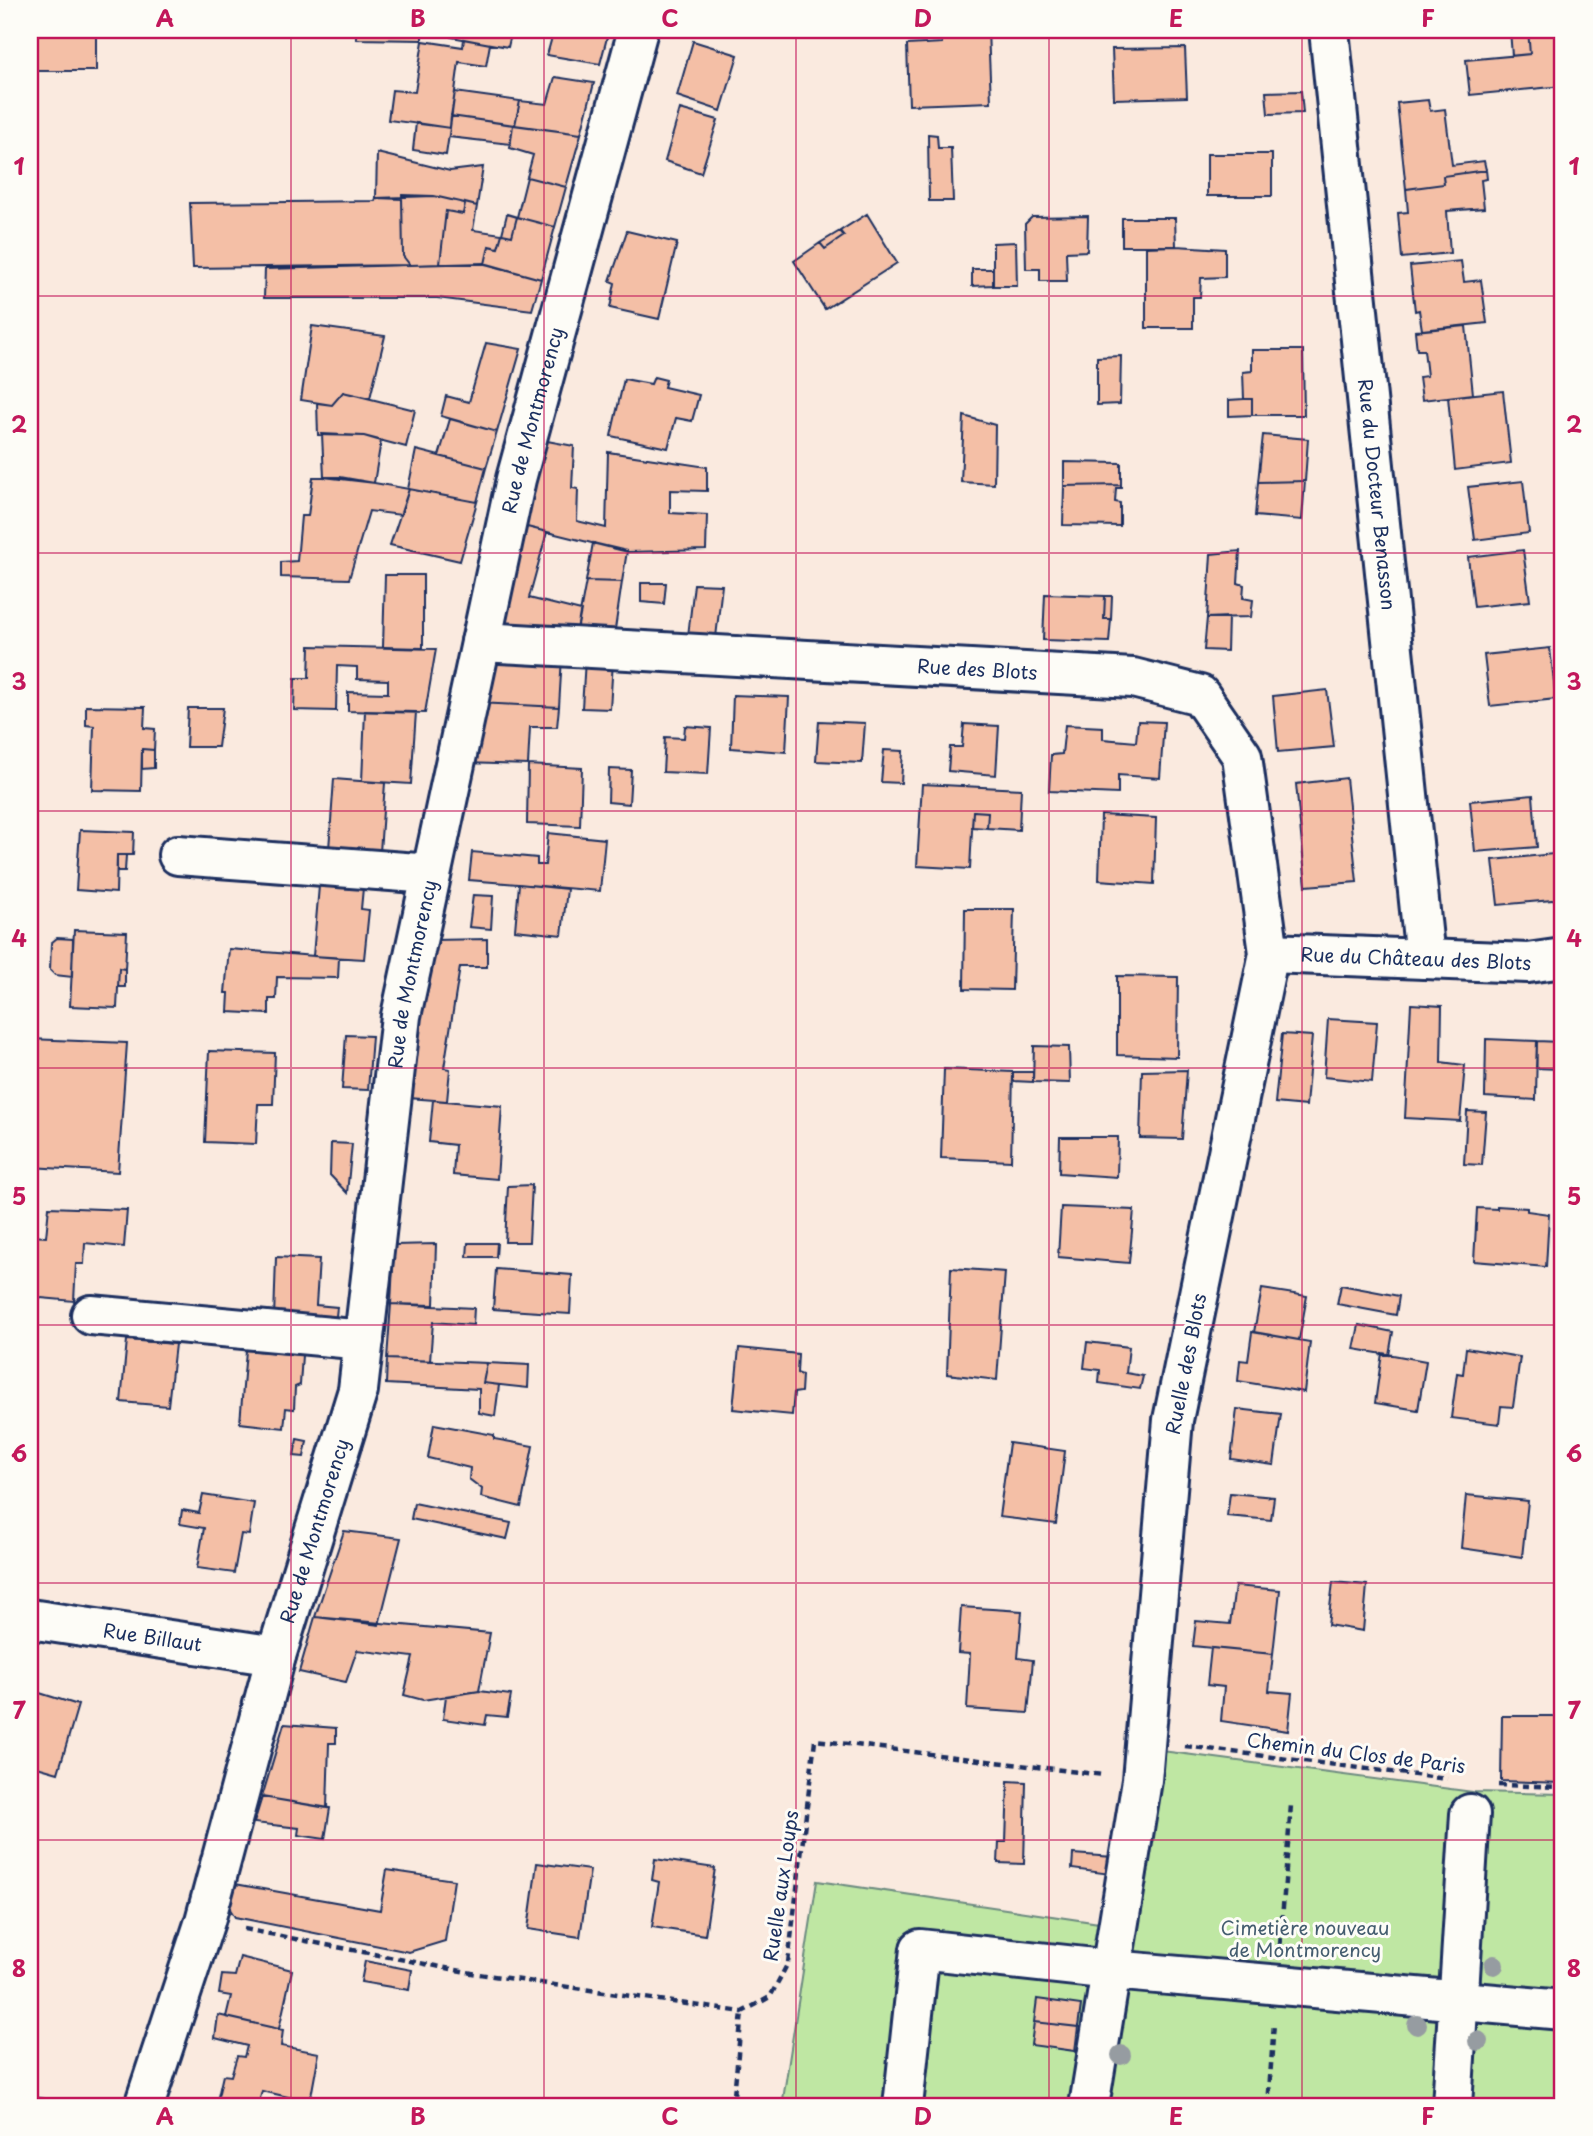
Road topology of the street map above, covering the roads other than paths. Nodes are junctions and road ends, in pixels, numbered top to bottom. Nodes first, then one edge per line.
1 (638, 30) edge
2 (1329, 30) edge
3 (481, 642) junction
4 (178, 855) dead end
5 (431, 874) junction
6 (1269, 953) junction
7 (1563, 958) edge
8 (1425, 959) junction
9 (91, 1315) dead end
10 (364, 1340) junction
11 (30, 1619) edge
12 (276, 1656) junction
13 (1470, 1814) dead end
14 (1112, 1970) junction
15 (1458, 2000) junction
16 (1563, 2010) edge
17 (144, 2106) edge
18 (903, 2106) edge
19 (1089, 2106) edge
20 (1452, 2106) edge

1 - 3 street, Rue de Montmorency
2 - 8 street, Rue du Docteur Benasson
3 - 5 street, Rue de Montmorency
3 - 6 street, Rue des Blots
4 - 5 street
5 - 10 street, Rue de Montmorency
6 - 8 street, Rue du Château des Blots
6 - 14 street, Ruelle des Blots
7 - 8 street, Rue du Château des Blots
9 - 10 street
10 - 12 street, Rue de Montmorency
11 - 12 street, Rue Billaut
12 - 17 street, Rue de Montmorency
13 - 15 street
14 - 15 street
14 - 18 street
14 - 19 street, Ruelle des Blots
15 - 16 street
15 - 20 street

